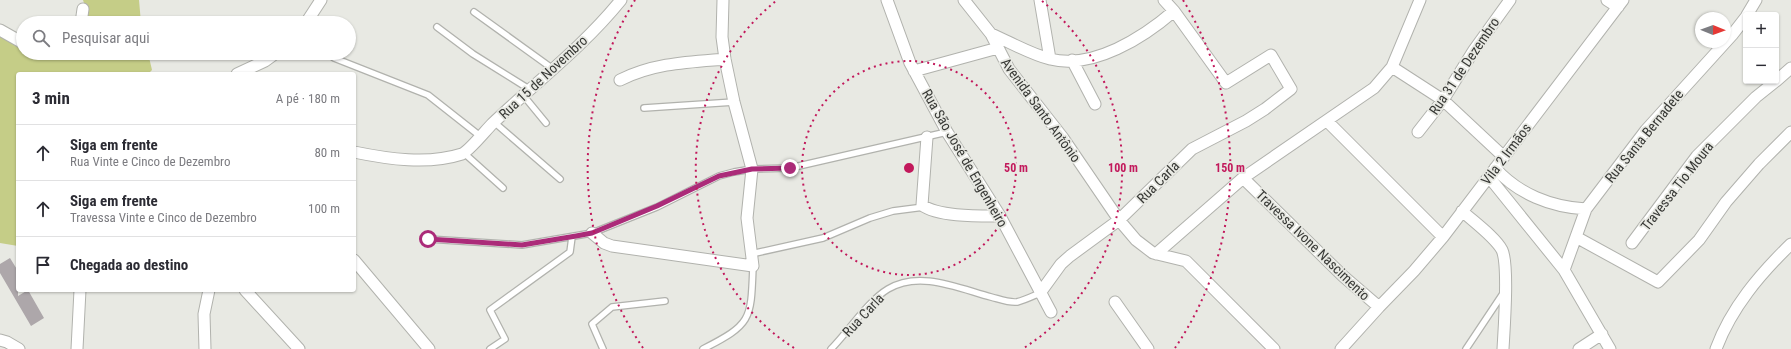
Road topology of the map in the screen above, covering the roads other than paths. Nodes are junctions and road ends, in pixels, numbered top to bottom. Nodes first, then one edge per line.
1 (320, 0) edge
2 (620, 0) edge
3 (723, 0) edge
4 (887, 0) edge
5 (964, 0) edge
6 (1040, 0) edge
7 (1164, 0) edge
8 (1420, 0) edge
9 (1510, 0) edge
10 (1607, 0) edge
11 (1756, 0) edge
12 (1621, 3) edge
13 (83, 9) dead end
14 (1174, 11) junction
15 (474, 12) dead end
16 (1749, 12) edge
17 (82, 16) edge
18 (310, 16) edge
19 (1743, 21) edge
20 (437, 27) dead end
21 (0, 30) edge
22 (991, 34) junction
23 (16, 39) edge
24 (998, 48) junction
25 (725, 59) junction
26 (1050, 59) junction
27 (266, 60) edge
28 (339, 60) edge
29 (1072, 60) junction
30 (1392, 68) junction
31 (1791, 68) edge
32 (553, 69) junction
33 (914, 70) junction
34 (241, 72) edge
35 (1779, 78) edge
36 (620, 80) dead end
37 (1772, 84) edge
38 (526, 92) junction
39 (1443, 100) junction
40 (734, 102) junction
41 (1095, 104) dead end
42 (644, 108) dead end
43 (1328, 121) junction
44 (494, 122) junction
45 (546, 123) dead end
46 (947, 132) junction
47 (1418, 132) dead end
48 (1791, 132) edge
49 (480, 136) junction
50 (927, 137) junction
51 (356, 153) edge
52 (464, 153) junction
53 (1504, 157) junction
54 (752, 169) junction
55 (1492, 172) junction
56 (1244, 178) junction
57 (560, 179) dead end
58 (503, 188) dead end
59 (924, 206) junction
60 (1586, 208) junction
61 (1462, 212) junction
62 (1000, 216) junction
63 (1118, 220) junction
64 (592, 233) junction
65 (1443, 236) junction
66 (572, 237) junction
67 (1576, 237) junction
68 (428, 239) dead end
69 (1632, 243) dead end
70 (1791, 244) edge
71 (751, 254) junction
72 (1156, 254) junction
73 (356, 262) edge
74 (753, 266) junction
75 (1564, 270) junction
76 (80, 292) edge
77 (209, 292) edge
78 (247, 292) edge
79 (1504, 292) junction
80 (1040, 293) junction
81 (665, 301) dead end
82 (1115, 302) dead end
83 (1381, 305) junction
84 (1050, 312) dead end
85 (1602, 334) junction
86 (0, 340) edge
87 (19, 349) edge
88 (77, 349) edge
89 (205, 349) edge
90 (300, 349) edge
91 (429, 349) edge
92 (490, 349) edge
93 (603, 349) edge
94 (703, 349) edge
95 (831, 349) edge
96 (1148, 349) edge
97 (1274, 349) edge
98 (1341, 349) edge
99 (1466, 349) edge
100 (1503, 349) edge
101 (1579, 349) edge
102 (1610, 349) edge
103 (1716, 349) edge

1 - 18 street
2 - 32 street, Rua 15 de Novembro
3 - 25 street
4 - 33 street, Rua São José de Engenheiro
5 - 22 street, Avenida Santo Antônio
6 - 26 street
7 - 14 street
8 - 30 street
9 - 39 street, Rua 31 de Dezembro
10 - 12 street
11 - 16 street, Rua Santa Bernadete
12 - 53 street, Vila 2 Irmãos
13 - 17 street
14 - 29 street
14 - 63 street, Rua Carla
15 - 32 lane
19 - 60 street, Rua Santa Bernadete
20 - 38 lane
21 - 23 street
22 - 24 street, Avenida Santo Antônio
22 - 26 street
24 - 33 street
24 - 63 street, Avenida Santo Antônio
25 - 36 street
25 - 40 street
26 - 29 street
27 - 34 street
28 - 49 lane
29 - 41 street
30 - 39 street
30 - 43 street
31 - 35 street, Travessa Tio Moura
32 - 38 street, Rua 15 de Novembro
33 - 46 street, Rua São José de Engenheiro
37 - 69 street, Travessa Tio Moura
38 - 44 street, Rua 15 de Novembro
38 - 45 lane
39 - 47 street, Rua 31 de Dezembro
39 - 53 street
40 - 42 lane
40 - 54 street
43 - 56 street
43 - 65 street
44 - 49 street, Rua 15 de Novembro
44 - 57 lane
46 - 50 lane
46 - 62 street, Rua São José de Engenheiro
48 - 67 street
49 - 52 street, Rua 15 de Novembro
50 - 54 lane
50 - 59 street
51 - 52 street
52 - 58 lane
53 - 55 street, Vila 2 Irmãos
54 - 64 lane
54 - 71 street
55 - 60 street
55 - 61 street, Vila 2 Irmãos
55 - 75 street
56 - 72 street
56 - 83 street, Travessa Ivone Nascimento
59 - 62 street
59 - 71 lane
60 - 67 street, Rua Santa Bernadete
61 - 65 street, Vila 2 Irmãos
61 - 79 street
62 - 80 street, Rua São José de Engenheiro
63 - 72 street, Avenida Santo Antônio
63 - 80 street, Rua Carla
64 - 66 lane
64 - 74 street
65 - 83 street, Vila 2 Irmãos
66 - 68 lane
66 - 92 lane
67 - 75 street, Rua Santa Bernadete
70 - 103 street
71 - 74 street
72 - 97 street
73 - 91 street
74 - 94 lane
75 - 85 street
76 - 88 street
77 - 89 street
78 - 90 street
79 - 99 lane
79 - 100 street
80 - 84 street, Rua São José de Engenheiro
80 - 95 lane, Rua Carla
81 - 93 lane
82 - 96 street
83 - 98 street, Vila 2 Irmãos
85 - 101 street
85 - 102 street
86 - 87 street

